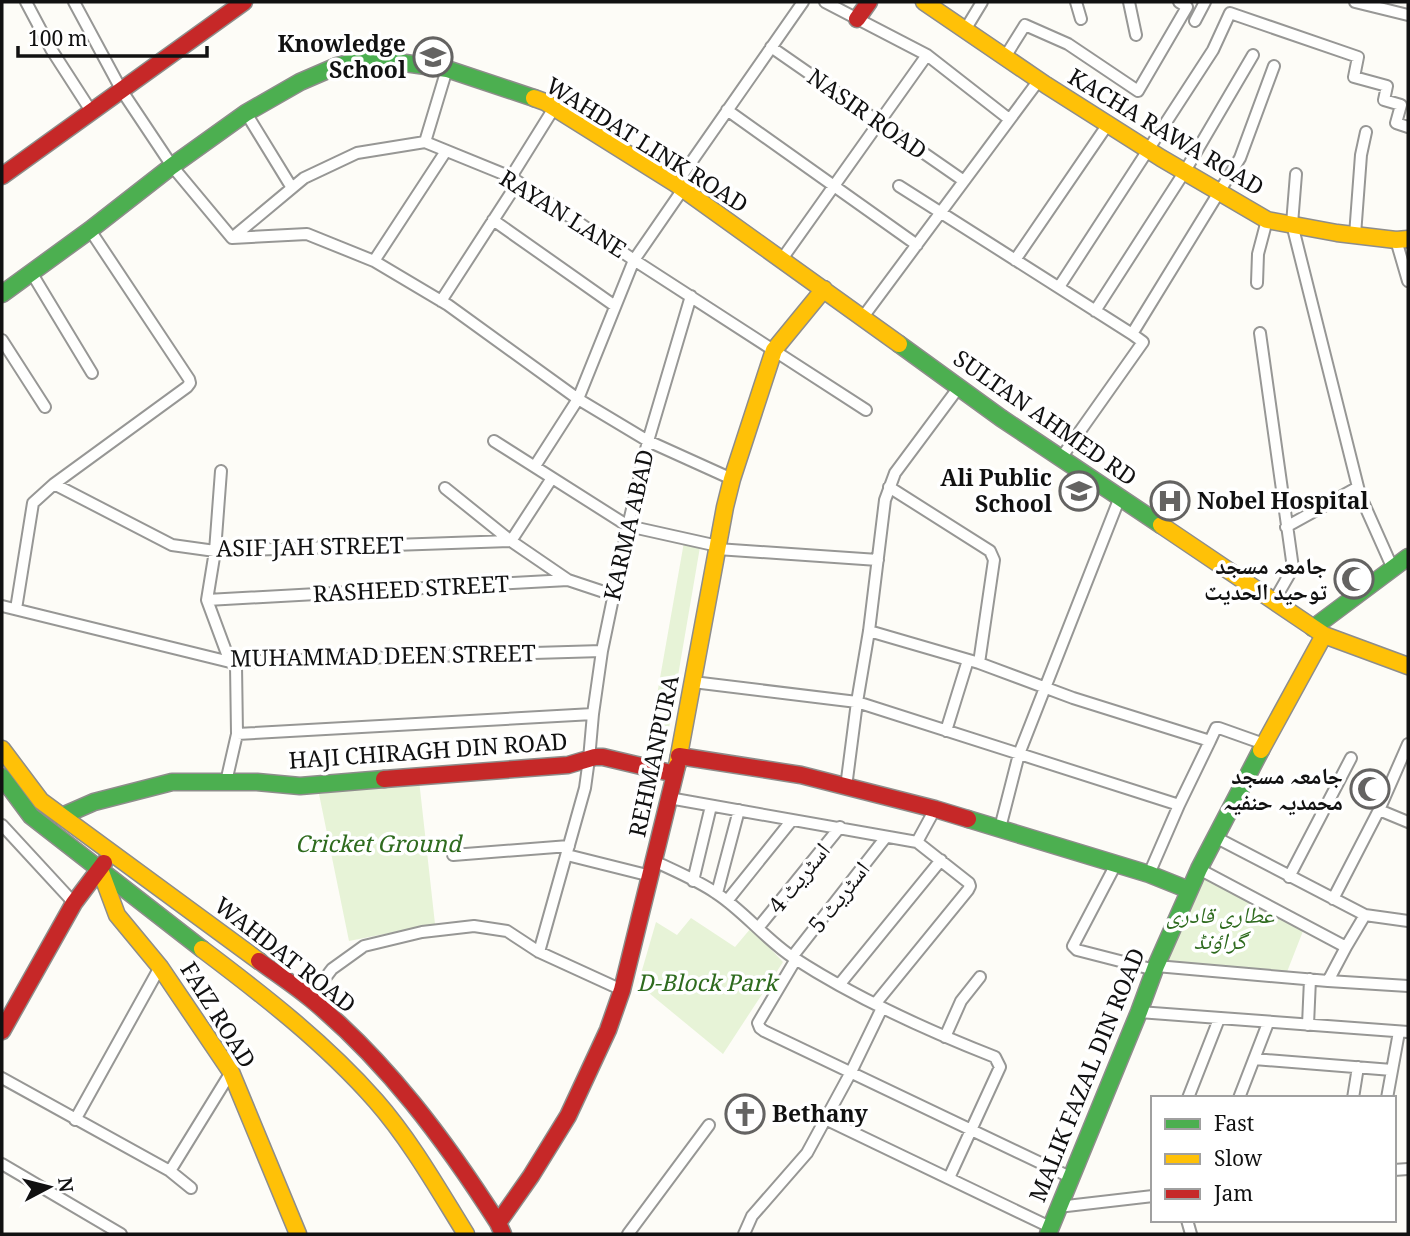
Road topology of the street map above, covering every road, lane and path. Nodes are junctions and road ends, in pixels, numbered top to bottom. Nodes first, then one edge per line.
1 (26, 2) edge
2 (74, 2) edge
3 (244, 2) edge
4 (803, 2) edge
5 (825, 2) edge
6 (869, 2) edge
7 (982, 2) edge
8 (1076, 2) edge
9 (1129, 2) edge
10 (1179, 2) edge
11 (1205, 2) edge
12 (1355, 2) edge
13 (934, 4) edge
14 (1408, 15) edge
15 (857, 19) junction
16 (1081, 19) dead end
17 (1195, 21) dead end
18 (965, 30) junction
19 (1136, 35) dead end
20 (771, 47) junction
21 (927, 55) junction
22 (1253, 55) dead end
23 (1005, 57) junction
24 (1274, 66) dead end
25 (447, 69) junction
26 (1038, 80) junction
27 (122, 91) junction
28 (554, 107) junction
29 (727, 110) junction
30 (91, 111) junction
31 (246, 113) junction
32 (1009, 119) junction
33 (880, 123) junction
34 (1108, 124) junction
35 (1408, 127) edge
36 (1366, 132) dead end
37 (425, 142) junction
38 (1148, 149) junction
39 (446, 151) junction
40 (172, 166) junction
41 (4, 169) edge
42 (1185, 171) junction
43 (1296, 174) dead end
44 (514, 180) junction
45 (964, 181) junction
46 (834, 186) junction
47 (899, 186) dead end
48 (679, 187) junction
49 (292, 188) junction
50 (1219, 191) junction
51 (941, 212) junction
52 (493, 220) junction
53 (1267, 220) junction
54 (1292, 224) junction
55 (90, 230) junction
56 (1354, 235) junction
57 (232, 238) junction
58 (1402, 239) edge
59 (917, 245) junction
60 (782, 259) junction
61 (634, 260) junction
62 (1015, 260) junction
63 (374, 261) junction
64 (31, 272) junction
65 (1408, 281) edge
66 (1258, 283) dead end
67 (1059, 288) junction
68 (824, 289) junction
69 (2, 294) edge
70 (691, 296) junction
71 (441, 301) junction
72 (615, 306) junction
73 (1095, 311) junction
74 (863, 317) junction
75 (1260, 333) dead end
76 (1132, 334) junction
77 (2, 340) edge
78 (774, 350) junction
79 (92, 373) dead end
80 (959, 387) junction
81 (578, 399) junction
82 (45, 407) dead end
83 (866, 410) dead end
84 (494, 441) dead end
85 (648, 441) junction
86 (1061, 458) junction
87 (535, 466) junction
88 (221, 471) dead end
89 (552, 478) junction
90 (732, 479) junction
91 (54, 484) junction
92 (1358, 486) junction
93 (889, 487) junction
94 (445, 488) dead end
95 (1120, 498) junction
96 (628, 526) junction
97 (1286, 527) junction
98 (511, 541) junction
99 (718, 547) junction
100 (215, 551) junction
101 (1408, 557) edge
102 (878, 560) junction
103 (1393, 569) junction
104 (568, 580) junction
105 (613, 595) junction
106 (207, 600) junction
107 (1274, 601) junction
108 (2, 606) edge
109 (16, 609) junction
110 (869, 631) junction
111 (1319, 631) junction
112 (602, 651) junction
113 (230, 662) junction
114 (974, 662) junction
115 (1408, 666) edge
116 (693, 682) junction
117 (1046, 687) junction
118 (857, 702) junction
119 (593, 714) junction
120 (946, 731) junction
121 (237, 734) junction
122 (1210, 741) junction
123 (1264, 744) junction
124 (1408, 744) edge
125 (2, 749) edge
126 (1019, 754) junction
127 (679, 756) junction
128 (1350, 758) dead end
129 (589, 759) junction
130 (1396, 771) junction
131 (675, 774) junction
132 (1408, 776) edge
133 (2, 777) edge
134 (226, 782) junction
135 (846, 787) junction
136 (669, 798) junction
137 (1179, 805) junction
138 (711, 806) junction
139 (935, 809) junction
140 (739, 810) junction
141 (1379, 810) junction
142 (62, 816) junction
143 (792, 820) junction
144 (1408, 821) edge
145 (2, 825) edge
146 (840, 827) junction
147 (1000, 828) junction
148 (886, 837) junction
149 (1214, 837) junction
150 (917, 842) junction
151 (568, 850) junction
152 (111, 852) junction
153 (453, 855) dead end
154 (941, 860) junction
155 (1116, 864) junction
156 (653, 869) junction
157 (1199, 869) junction
158 (100, 870) junction
159 (1149, 874) junction
160 (1289, 877) junction
161 (693, 881) junction
162 (1189, 890) junction
163 (717, 893) junction
164 (1333, 899) junction
165 (727, 901) junction
166 (74, 903) junction
167 (1364, 915) junction
168 (1408, 921) edge
169 (758, 928) junction
170 (1346, 947) junction
171 (539, 952) junction
172 (794, 958) junction
173 (160, 967) junction
174 (1156, 968) junction
175 (980, 977) dead end
176 (1310, 979) junction
177 (1328, 981) junction
178 (839, 985) junction
179 (1408, 986) edge
180 (622, 990) junction
181 (310, 998) junction
182 (878, 1006) junction
183 (1139, 1012) junction
184 (1219, 1019) junction
185 (1268, 1023) junction
186 (1308, 1025) junction
187 (2, 1031) edge
188 (1404, 1032) edge
189 (945, 1037) junction
190 (1254, 1059) junction
191 (1358, 1068) junction
192 (1392, 1070) junction
193 (230, 1072) junction
194 (851, 1072) junction
195 (2, 1078) edge
196 (1189, 1096) edge
197 (1239, 1096) edge
198 (1353, 1096) edge
199 (1387, 1096) edge
200 (825, 1119) junction
201 (75, 1120) junction
202 (709, 1125) dead end
203 (971, 1129) junction
204 (2, 1164) edge
205 (170, 1171) junction
206 (1070, 1177) junction
207 (949, 1178) junction
208 (191, 1188) dead end
209 (1151, 1193) edge
210 (1058, 1207) junction
211 (500, 1229) edge
212 (1049, 1231) edge
213 (121, 1234) edge
214 (298, 1234) edge
215 (466, 1234) edge
216 (628, 1234) edge
217 (744, 1234) edge

1 - 30 street
2 - 27 street
3 - 27 street
4 - 20 street
5 - 15 street
6 - 15 street
7 - 18 street
8 - 16 street
9 - 19 street
10 - 23 street
11 - 17 street
12 - 14 street
13 - 18 street, KACHA RAWA ROAD
15 - 21 street
18 - 23 street, KACHA RAWA ROAD
20 - 29 street
20 - 33 street, NASIR ROAD
21 - 32 street
21 - 33 street
22 - 42 street
23 - 26 street, KACHA RAWA ROAD
24 - 50 street
25 - 28 street, WAHDAT LINK ROAD
25 - 31 street, WAHDAT LINK ROAD
25 - 37 street
26 - 32 street
26 - 34 street, KACHA RAWA ROAD
27 - 30 street
27 - 40 street
28 - 44 street
28 - 48 street, WAHDAT LINK ROAD
29 - 46 street
29 - 48 street
30 - 41 street
31 - 40 street, WAHDAT LINK ROAD
31 - 49 street
32 - 45 street
33 - 45 street, NASIR ROAD
33 - 46 street
34 - 38 street, KACHA RAWA ROAD
34 - 62 street
35 - 38 street
36 - 56 street
37 - 39 street, RAYAN LANE
37 - 49 street
38 - 42 street, KACHA RAWA ROAD
38 - 67 street
39 - 44 street, RAYAN LANE
39 - 63 street
40 - 55 street, WAHDAT LINK ROAD
40 - 57 street
42 - 50 street, KACHA RAWA ROAD
42 - 73 street
43 - 54 street
44 - 52 street
44 - 61 street, RAYAN LANE
45 - 51 street
46 - 59 street
46 - 60 street
47 - 51 street
48 - 60 street, WAHDAT LINK ROAD
48 - 61 street
49 - 57 street
50 - 53 street, KACHA RAWA ROAD
50 - 76 street
51 - 59 street
51 - 62 street
52 - 71 street
52 - 72 street
53 - 54 street, KACHA RAWA ROAD
53 - 66 street
54 - 56 street, KACHA RAWA ROAD
54 - 92 street
55 - 64 street, WAHDAT LINK ROAD
55 - 91 street
56 - 58 street, KACHA RAWA ROAD
57 - 63 street
58 - 65 street
59 - 74 street
60 - 68 street, WAHDAT LINK ROAD
61 - 70 street, RAYAN LANE
61 - 72 street
62 - 67 street
63 - 71 street
64 - 69 street, WAHDAT LINK ROAD
64 - 79 street
67 - 73 street
68 - 74 street, SULTAN AHMED RD
68 - 78 street, REHMANPURA
70 - 78 street, RAYAN LANE
70 - 85 street, KARMA ABAD
71 - 81 street
72 - 81 street
73 - 76 street
74 - 80 street, SULTAN AHMED RD
75 - 97 street
76 - 86 street
77 - 82 street
78 - 83 street, RAYAN LANE
78 - 90 street, REHMANPURA
80 - 86 street, SULTAN AHMED RD
80 - 93 street
81 - 85 street
81 - 87 street
84 - 87 street
85 - 90 street
85 - 96 street, KARMA ABAD
86 - 95 street, SULTAN AHMED RD
87 - 89 street
88 - 100 street
89 - 96 street
89 - 98 street
90 - 99 street, REHMANPURA
91 - 100 street, ASIF JAH STREET
91 - 109 street
92 - 97 street
92 - 103 street
93 - 102 street
93 - 114 street
94 - 98 street
95 - 107 street, SULTAN AHMED RD
95 - 117 street
96 - 99 street
96 - 105 street, KARMA ABAD
97 - 107 street
98 - 100 street, ASIF JAH STREET
98 - 104 street
99 - 102 street
99 - 116 street, REHMANPURA
100 - 106 street
101 - 103 street
102 - 110 street
103 - 111 street
104 - 105 street, RASHEED STREET
104 - 106 street, RASHEED STREET
105 - 112 street, KARMA ABAD
106 - 113 street
107 - 111 street, SULTAN AHMED RD
108 - 109 street, MUHAMMAD DEEN STREET
109 - 113 street, MUHAMMAD DEEN STREET
110 - 114 street
110 - 118 street
111 - 115 street, SULTAN AHMED RD
111 - 123 street, MALIK FAZAL DIN ROAD
112 - 113 street, MUHAMMAD DEEN STREET
112 - 119 street, KARMA ABAD
113 - 121 street
114 - 117 street
114 - 120 street
116 - 118 street
116 - 127 street, REHMANPURA
117 - 122 street
117 - 126 street
118 - 120 street
118 - 135 street
119 - 121 street
119 - 129 street, KARMA ABAD
120 - 126 street
121 - 134 street
122 - 123 street
122 - 137 street
123 - 149 street, MALIK FAZAL DIN ROAD
124 - 130 street
125 - 142 street, WAHDAT ROAD
126 - 137 street
126 - 147 street
127 - 131 street, REHMANPURA
127 - 135 street
128 - 160 street
129 - 131 street, HAJI CHIRAGH DIN ROAD
129 - 134 street, HAJI CHIRAGH DIN ROAD
129 - 151 street, KARMA ABAD
130 - 132 street
130 - 141 street
131 - 136 street, REHMANPURA
133 - 158 street, WAHDAT ROAD
134 - 142 street, HAJI CHIRAGH DIN ROAD
135 - 139 street
136 - 138 street
136 - 156 street, REHMANPURA
137 - 159 street
138 - 140 street
138 - 161 street
139 - 147 street
139 - 150 street
140 - 143 street
140 - 163 street
141 - 144 street
141 - 164 street
142 - 152 street, WAHDAT ROAD
143 - 146 street
143 - 165 street
145 - 166 street
146 - 148 street
146 - 169 street, اسٹریٹ 4
147 - 155 street
148 - 150 street
148 - 172 street, اسٹریٹ 5
149 - 157 street, MALIK FAZAL DIN ROAD
149 - 160 street
150 - 154 street
151 - 153 street
151 - 156 street
151 - 171 street, KARMA ABAD
152 - 158 street
152 - 181 street, WAHDAT ROAD
154 - 178 street
154 - 182 street
155 - 159 street
155 - 174 street
156 - 161 street
156 - 180 street, REHMANPURA
157 - 162 street, MALIK FAZAL DIN ROAD
157 - 170 street
158 - 166 street
158 - 173 street, FAIZ ROAD
158 - 215 street, WAHDAT ROAD
159 - 162 street
160 - 164 street
161 - 163 street
162 - 174 street, MALIK FAZAL DIN ROAD
163 - 165 street
164 - 167 street
165 - 169 street
166 - 187 street
167 - 168 street
167 - 170 street
169 - 172 street
170 - 177 street
171 - 180 street
171 - 181 street
172 - 178 street
172 - 194 street, اسٹریٹ 5
173 - 193 street, FAIZ ROAD
173 - 201 street
174 - 176 street
174 - 183 street, MALIK FAZAL DIN ROAD
175 - 189 street
176 - 177 street
176 - 186 street
177 - 179 street
178 - 182 street
180 - 211 street, REHMANPURA
181 - 211 street, WAHDAT ROAD
182 - 189 street
182 - 194 street
183 - 184 street
183 - 206 street, MALIK FAZAL DIN ROAD
184 - 185 street
184 - 196 street
185 - 186 street
185 - 190 street
186 - 188 street
188 - 192 street
189 - 203 street
190 - 191 street
190 - 197 street
191 - 192 street
191 - 198 street
192 - 199 street
193 - 205 street
193 - 214 street, FAIZ ROAD
194 - 200 street
194 - 203 street
195 - 201 street
200 - 207 street
200 - 217 street
201 - 205 street
202 - 216 street
203 - 206 street
203 - 207 street
204 - 213 street
205 - 208 street
206 - 210 street, MALIK FAZAL DIN ROAD
207 - 212 street
209 - 210 street
210 - 212 street, MALIK FAZAL DIN ROAD

